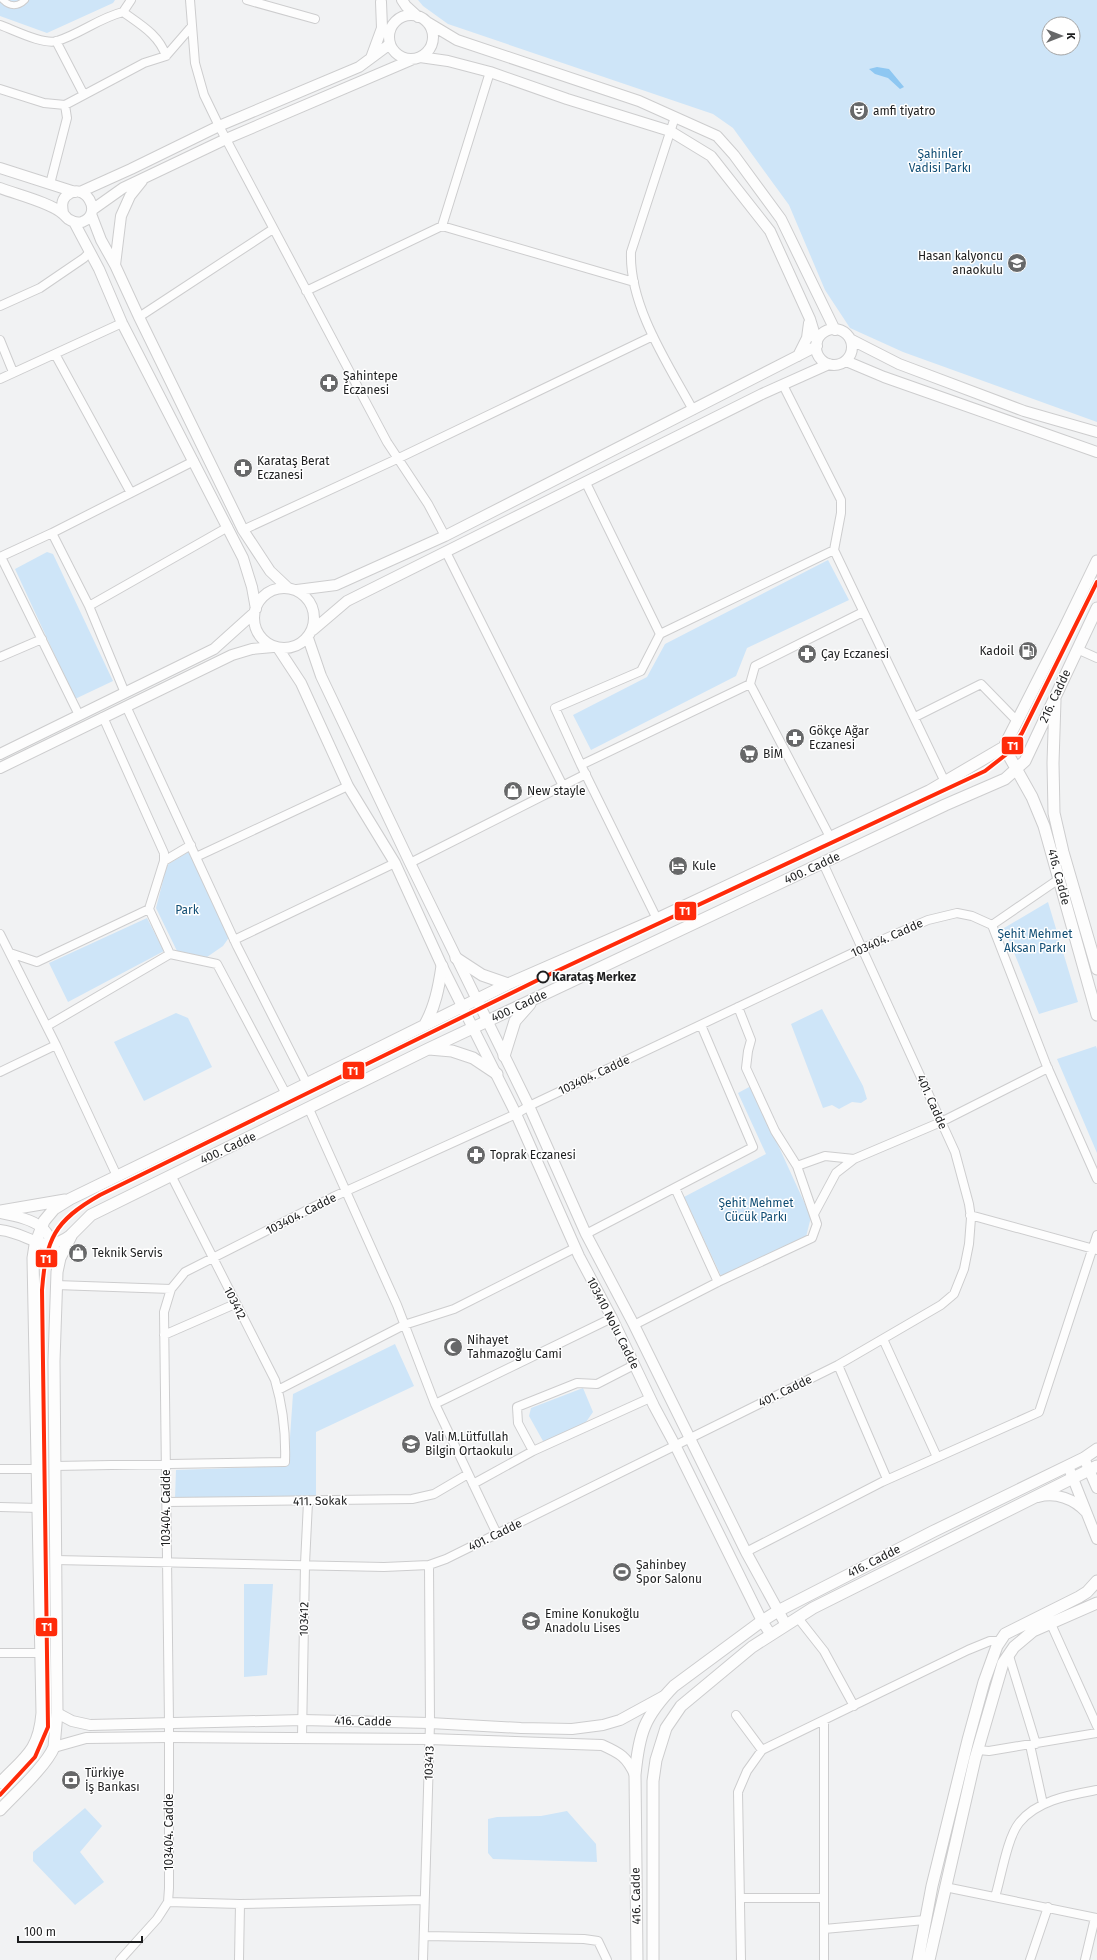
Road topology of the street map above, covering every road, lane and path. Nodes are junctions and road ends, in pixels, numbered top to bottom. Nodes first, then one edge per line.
1 (3, 0) edge
2 (25, 0) edge
3 (131, 0) edge
4 (190, 0) edge
5 (247, 0) edge
6 (402, 0) edge
7 (381, 1) edge
8 (123, 12) junction
9 (315, 19) dead end
10 (423, 20) junction
11 (0, 25) edge
12 (192, 26) junction
13 (392, 26) junction
14 (56, 41) junction
15 (390, 44) junction
16 (166, 56) junction
17 (416, 58) junction
18 (371, 59) junction
19 (490, 72) junction
20 (0, 89) edge
21 (84, 95) junction
22 (65, 105) junction
23 (675, 117) junction
24 (219, 126) junction
25 (670, 131) junction
26 (226, 139) junction
27 (0, 168) edge
28 (144, 178) junction
29 (50, 184) junction
30 (0, 188) edge
31 (78, 192) junction
32 (91, 212) junction
33 (63, 213) junction
34 (74, 222) junction
35 (442, 226) junction
36 (273, 229) junction
37 (90, 252) junction
38 (115, 265) junction
39 (634, 282) junction
40 (306, 291) junction
41 (0, 306) edge
42 (139, 318) junction
43 (810, 319) junction
44 (122, 323) junction
45 (835, 330) junction
46 (653, 336) junction
47 (850, 339) junction
48 (0, 340) edge
49 (817, 344) junction
50 (55, 354) junction
51 (798, 356) junction
52 (846, 361) junction
53 (829, 364) junction
54 (13, 372) junction
55 (0, 378) edge
56 (783, 385) junction
57 (693, 410) junction
58 (1097, 432) edge
59 (1097, 452) edge
60 (399, 458) junction
61 (194, 461) junction
62 (586, 483) junction
63 (131, 493) junction
64 (228, 528) junction
65 (243, 530) junction
66 (52, 533) junction
67 (445, 536) junction
68 (834, 550) junction
69 (446, 552) junction
70 (0, 557) edge
71 (1097, 561) edge
72 (292, 589) junction
73 (89, 606) junction
74 (1097, 608) edge
75 (255, 611) junction
76 (863, 612) junction
77 (310, 634) junction
78 (660, 634) junction
79 (42, 639) junction
80 (275, 647) junction
81 (1077, 649) junction
82 (0, 657) edge
83 (1097, 658) edge
84 (750, 684) junction
85 (124, 692) junction
86 (1055, 696) junction
87 (126, 706) junction
88 (79, 715) junction
89 (103, 717) junction
90 (915, 717) junction
91 (1017, 722) junction
92 (1004, 747) junction
93 (0, 754) edge
94 (581, 765) junction
95 (0, 768) edge
96 (1016, 769) junction
97 (586, 774) junction
98 (1002, 781) junction
99 (945, 782) junction
100 (348, 786) junction
101 (562, 786) junction
102 (1032, 797) junction
103 (830, 837) junction
104 (191, 845) junction
105 (196, 857) junction
106 (164, 861) junction
107 (823, 862) junction
108 (395, 863) junction
109 (410, 863) junction
110 (1059, 879) junction
111 (149, 909) junction
112 (657, 919) junction
113 (992, 925) junction
114 (0, 934) edge
115 (234, 940) junction
116 (863, 948) junction
117 (10, 953) junction
118 (170, 954) junction
119 (1095, 957) edge
120 (456, 958) junction
121 (442, 966) junction
122 (1097, 969) edge
123 (508, 984) junction
124 (536, 998) junction
125 (477, 1000) junction
126 (463, 1007) junction
127 (738, 1007) junction
128 (1097, 1015) edge
129 (487, 1021) junction
130 (701, 1024) junction
131 (47, 1026) junction
132 (424, 1026) junction
133 (473, 1028) junction
134 (56, 1045) junction
135 (428, 1049) junction
136 (504, 1056) junction
137 (1048, 1068) junction
138 (0, 1072) edge
139 (496, 1074) junction
140 (307, 1084) junction
141 (286, 1094) junction
142 (529, 1106) junction
143 (308, 1109) junction
144 (516, 1114) junction
145 (941, 1122) junction
146 (854, 1159) junction
147 (797, 1166) junction
148 (170, 1175) junction
149 (117, 1176) junction
150 (1097, 1179) edge
151 (674, 1188) junction
152 (346, 1192) junction
153 (70, 1199) junction
154 (0, 1212) edge
155 (814, 1214) junction
156 (970, 1215) junction
157 (42, 1226) junction
158 (0, 1230) edge
159 (72, 1234) junction
160 (586, 1234) junction
161 (1097, 1235) edge
162 (36, 1242) junction
163 (54, 1244) junction
164 (575, 1248) junction
165 (1095, 1249) edge
166 (212, 1259) junction
167 (57, 1272) junction
168 (718, 1282) junction
169 (56, 1285) junction
170 (171, 1289) junction
171 (235, 1304) junction
172 (612, 1318) junction
173 (404, 1325) junction
174 (634, 1325) junction
175 (164, 1335) junction
176 (884, 1339) junction
177 (634, 1365) junction
178 (838, 1365) junction
179 (278, 1390) junction
180 (650, 1398) junction
181 (435, 1404) junction
182 (689, 1438) junction
183 (675, 1445) junction
184 (1097, 1449) edge
185 (534, 1451) junction
186 (937, 1457) junction
187 (1084, 1458) junction
188 (166, 1464) junction
189 (54, 1466) junction
190 (1068, 1466) junction
191 (1093, 1468) edge
192 (0, 1469) edge
193 (38, 1469) junction
194 (468, 1474) junction
195 (1074, 1478) junction
196 (888, 1479) junction
197 (473, 1484) junction
198 (1097, 1488) edge
199 (1034, 1498) junction
200 (166, 1502) junction
201 (308, 1502) junction
202 (0, 1507) edge
203 (39, 1508) junction
204 (1088, 1513) junction
205 (497, 1534) junction
206 (1097, 1539) edge
207 (746, 1552) junction
208 (55, 1560) junction
209 (167, 1563) junction
210 (305, 1564) junction
211 (753, 1564) junction
212 (429, 1565) junction
213 (738, 1572) junction
214 (1097, 1583) edge
215 (1097, 1603) edge
216 (778, 1611) junction
217 (798, 1618) junction
218 (762, 1621) junction
219 (1051, 1624) junction
220 (786, 1625) junction
221 (771, 1635) junction
222 (1000, 1641) junction
223 (0, 1653) edge
224 (42, 1653) junction
225 (1009, 1656) junction
226 (664, 1696) junction
227 (854, 1706) junction
228 (57, 1713) junction
229 (736, 1715) dead end
230 (302, 1720) junction
231 (824, 1721) junction
232 (169, 1722) junction
233 (430, 1722) junction
234 (1097, 1726) edge
235 (1097, 1733) edge
236 (169, 1737) junction
237 (302, 1737) junction
238 (429, 1739) junction
239 (1033, 1744) junction
240 (54, 1747) junction
241 (762, 1750) junction
242 (978, 1750) junction
243 (635, 1775) junction
244 (0, 1783) edge
245 (1097, 1790) edge
246 (1043, 1804) junction
247 (0, 1810) edge
248 (945, 1888) junction
249 (995, 1897) junction
250 (740, 1898) junction
251 (824, 1898) junction
252 (424, 1900) junction
253 (168, 1902) junction
254 (240, 1904) junction
255 (1048, 1908) junction
256 (1096, 1918) edge
257 (926, 1920) junction
258 (824, 1930) junction
259 (424, 1936) junction
260 (120, 1960) edge
261 (239, 1960) edge
262 (423, 1960) edge
263 (607, 1960) edge
264 (637, 1960) edge
265 (653, 1960) edge
266 (741, 1960) edge
267 (824, 1960) edge
268 (918, 1960) edge
269 (929, 1960) edge
270 (1030, 1960) edge
271 (1085, 1960) edge

1 - 2 street
3 - 8 street
4 - 12 street
5 - 9 street
6 - 10 street
7 - 13 street
7 - 18 street
8 - 14 street
8 - 16 street
10 - 13 street
10 - 17 street
10 - 23 street
11 - 14 street
12 - 16 street
12 - 24 street
13 - 15 street
14 - 21 street
15 - 17 street
15 - 18 street
16 - 21 street
17 - 19 street
17 - 26 street
18 - 24 street
19 - 25 street
19 - 35 street
20 - 22 street
21 - 22 street
22 - 29 street
23 - 25 street
23 - 45 street
24 - 26 street
24 - 31 street
25 - 39 street
25 - 43 street
26 - 28 street
26 - 36 street
27 - 29 street
28 - 32 street
28 - 38 street
29 - 31 street
30 - 33 street
31 - 32 street
31 - 33 street
32 - 34 street
32 - 38 street
33 - 34 street
34 - 37 street
35 - 39 street
35 - 40 street
36 - 40 street
36 - 42 street
37 - 41 street
37 - 44 street
38 - 42 street
39 - 46 street
40 - 60 street
42 - 65 street
43 - 49 street
43 - 51 street
44 - 50 street
44 - 61 street
45 - 47 street
45 - 49 street
46 - 57 street
46 - 60 street
47 - 52 street
47 - 58 street
48 - 54 street
49 - 51 street
49 - 53 street
50 - 54 street
50 - 63 street
51 - 57 street
52 - 53 street
52 - 59 street
53 - 56 street
54 - 55 street
56 - 62 street
56 - 68 street
57 - 67 street
60 - 65 street
60 - 67 street
61 - 63 street
61 - 64 street
62 - 69 street
62 - 78 street
63 - 66 street
64 - 73 street
64 - 75 street
65 - 72 street
66 - 70 street
66 - 73 street
67 - 72 street
68 - 76 street
68 - 78 street
69 - 77 street
69 - 101 street
70 - 79 street
71 - 91 main road, 216. Cadde
72 - 75 street
72 - 77 street
73 - 85 street
74 - 81 main road, 216. Cadde
75 - 80 street
75 - 85 street
76 - 84 street
76 - 90 street
77 - 80 street
77 - 109 street
78 - 94 street
79 - 82 street
79 - 88 street
80 - 87 street
80 - 100 street, 103410 Nolu Cadde
81 - 83 street
81 - 86 main road, 216. Cadde
84 - 94 street
84 - 103 street
85 - 88 street
86 - 96 main road, 216. Cadde
86 - 119 main road
87 - 89 street
87 - 104 street
88 - 93 street
89 - 95 street
89 - 106 street
90 - 91 street
90 - 99 street
91 - 92 main road, 216. Cadde
92 - 96 main road, 416. Cadde
92 - 99 main road, 400. Cadde
94 - 97 street
96 - 98 main road, 216. Cadde
96 - 102 main road, 416. Cadde
97 - 101 street
97 - 112 street
98 - 102 main road
98 - 107 main road, 400. Cadde
99 - 103 main road, 400. Cadde
100 - 105 street
100 - 108 street, 103410 Nolu Cadde
101 - 109 street
102 - 110 main road, 416. Cadde
103 - 112 main road, 400. Cadde
104 - 105 street
104 - 106 street
105 - 115 street
106 - 111 street
107 - 116 street, 401. Cadde
107 - 124 main road, 400. Cadde
108 - 115 street
108 - 121 street, 103410 Nolu Cadde
109 - 120 street
110 - 113 street
110 - 128 main road, 416. Cadde
111 - 117 street
111 - 118 street
112 - 123 main road, 400. Cadde
113 - 116 street, 103404. Cadde
113 - 137 street
114 - 117 street
115 - 140 street
116 - 127 street, 103404. Cadde
116 - 145 street, 401. Cadde
117 - 131 street
118 - 131 street
118 - 141 street
119 - 122 main road
120 - 123 main road
120 - 125 street
121 - 126 street, 103410 Nolu Cadde
121 - 132 main road
123 - 125 main road, 400. Cadde
124 - 129 main road, 400. Cadde
124 - 136 main road
125 - 126 main road, 400. Cadde
125 - 129 street
126 - 132 main road, 400. Cadde
126 - 133 street, 103410 Nolu Cadde
127 - 130 street, 103404. Cadde
127 - 147 street
129 - 133 main road, 400. Cadde
129 - 136 street
130 - 142 street, 103404. Cadde
130 - 151 street
131 - 134 street
132 - 140 main road, 400. Cadde
133 - 135 main road, 400. Cadde
133 - 139 street, 103410 Nolu Cadde
134 - 138 street
134 - 149 street
135 - 139 main road
135 - 143 main road, 400. Cadde
136 - 142 street
137 - 145 street
137 - 150 street
139 - 144 street, 103410 Nolu Cadde
140 - 141 main road, 400. Cadde
141 - 149 main road, 400. Cadde
142 - 144 street, 103404. Cadde
142 - 160 street
143 - 148 main road, 400. Cadde
143 - 152 street
144 - 152 street, 103404. Cadde
144 - 164 street, 103410 Nolu Cadde
145 - 146 street
145 - 156 street, 401. Cadde
146 - 147 street
146 - 155 street
147 - 155 street
148 - 159 main road, 400. Cadde
148 - 166 street, 103412
149 - 153 main road, 400. Cadde
151 - 160 street
151 - 168 street
152 - 166 street, 103404. Cadde
152 - 173 street
153 - 154 main road
153 - 157 main road, 400. Cadde
154 - 157 street
155 - 168 street
156 - 165 street
156 - 176 street, 401. Cadde
157 - 162 main road, 400. Cadde
157 - 163 street
158 - 162 street
159 - 163 street
159 - 167 main road, 400. Cadde
160 - 174 street
161 - 165 street
162 - 163 street
162 - 193 main road, 400. Cadde
163 - 167 street
164 - 172 street, 103410 Nolu Cadde
164 - 173 street
165 - 186 street
166 - 170 street, 103404. Cadde
166 - 171 street, 103412
167 - 169 main road
168 - 174 street
169 - 170 street
169 - 189 main road
170 - 175 street, 103404. Cadde
171 - 175 street
171 - 179 street, 103412
172 - 177 street, 103410 Nolu Cadde
172 - 181 street
173 - 179 street
173 - 181 street
174 - 182 street
175 - 188 street, 103404. Cadde
176 - 178 street, 401. Cadde
176 - 186 street
177 - 180 street, 103410 Nolu Cadde
177 - 185 street
178 - 182 street, 401. Cadde
178 - 196 street
179 - 188 street, 103412
180 - 183 street, 103410 Nolu Cadde
180 - 185 street
181 - 194 street
182 - 183 street, 401. Cadde
182 - 207 street
183 - 205 street, 401. Cadde
183 - 213 street, 103410 Nolu Cadde
184 - 187 main road, 416. Cadde
185 - 197 street
186 - 196 street
187 - 190 main road, 416. Cadde
187 - 191 street
188 - 189 street
188 - 200 street, 103404. Cadde
189 - 208 main road
190 - 195 street
190 - 216 main road, 416. Cadde
191 - 195 main road
191 - 198 street
192 - 193 street
193 - 203 main road, 400. Cadde
194 - 197 street
194 - 201 street, 411. Sokak
195 - 199 main road
195 - 204 street
196 - 207 street
197 - 205 street
199 - 204 street
199 - 217 main road
200 - 201 street, 411. Sokak
200 - 209 street, 103404. Cadde
201 - 210 street, 103412
202 - 203 street
203 - 224 main road, 400. Cadde
204 - 206 street
205 - 212 street, 401. Cadde
207 - 211 street
208 - 209 street, 401. Cadde
208 - 228 main road
209 - 210 street, 401. Cadde
209 - 232 street, 103404. Cadde
210 - 212 street, 401. Cadde
210 - 230 street, 103412
211 - 213 street
211 - 216 street
212 - 233 street, 103413
213 - 218 street, 103410 Nolu Cadde
214 - 222 main road
215 - 219 main road
216 - 218 main road, 416. Cadde
216 - 220 street
217 - 220 main road
217 - 227 street
218 - 221 street, 103410 Nolu Cadde
218 - 226 main road, 416. Cadde
219 - 225 main road
219 - 234 street
220 - 221 main road
221 - 265 main road
222 - 227 street
222 - 257 main road
223 - 224 street
224 - 244 main road, 400. Cadde
225 - 239 street
225 - 242 main road
226 - 233 street, 416. Cadde
226 - 243 main road, 416. Cadde
227 - 231 street
228 - 232 street, 416. Cadde
228 - 240 main road
229 - 241 street
230 - 232 street, 416. Cadde
230 - 233 street, 416. Cadde
230 - 237 street, 103412
231 - 241 street
231 - 251 street
232 - 236 street, 103404. Cadde
233 - 238 street, 103413
235 - 239 street
236 - 237 street
236 - 240 street
236 - 253 street, 103404. Cadde
237 - 238 street
238 - 243 street
238 - 252 street, 103413
239 - 242 street
239 - 246 street
240 - 247 main road
241 - 250 street
242 - 248 main road
243 - 264 main road, 416. Cadde
245 - 246 street
246 - 249 street
248 - 249 street
248 - 269 main road
249 - 255 street
250 - 251 street
250 - 266 street
251 - 258 street
252 - 254 street
252 - 259 street, 103413
253 - 254 street
253 - 260 street
254 - 261 street
255 - 256 street
255 - 270 street
256 - 271 street
257 - 258 street
257 - 268 main road
258 - 267 street
259 - 262 street, 103413
259 - 263 street

